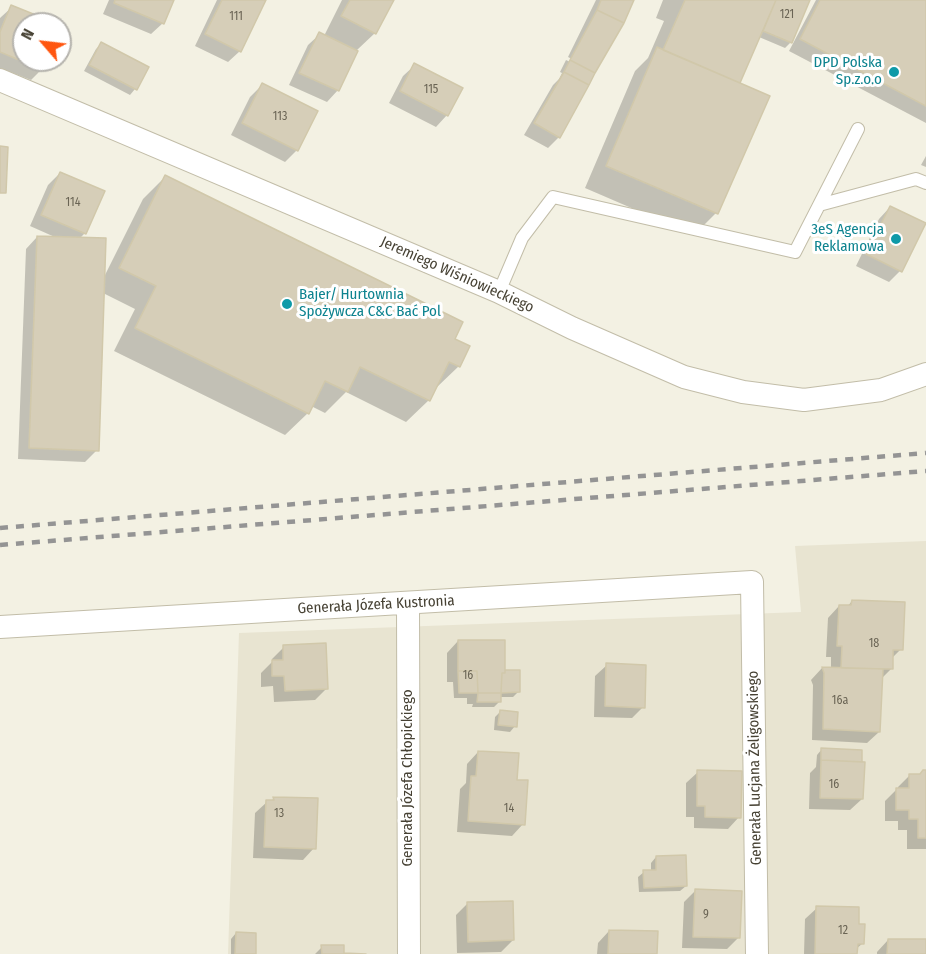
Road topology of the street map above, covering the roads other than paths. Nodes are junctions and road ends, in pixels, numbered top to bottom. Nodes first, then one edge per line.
1 (0, 80) edge
2 (858, 129) dead end
3 (926, 183) edge
4 (819, 205) junction
5 (500, 292) junction
6 (926, 374) edge
7 (752, 582) joint
8 (408, 603) junction
9 (0, 627) edge
10 (409, 954) edge
11 (758, 954) edge

1 - 5 street, Jeremiego Wiśniowieckiego
2 - 4 lane
3 - 4 lane
4 - 5 lane
5 - 6 street, Jeremiego Wiśniowieckiego
7 - 8 street, Generała Józefa Kustronia
7 - 11 street, Generała Lucjana Żeligowskiego
8 - 9 street, Generała Józefa Kustronia
8 - 10 street, Generała Józefa Chłopickiego

